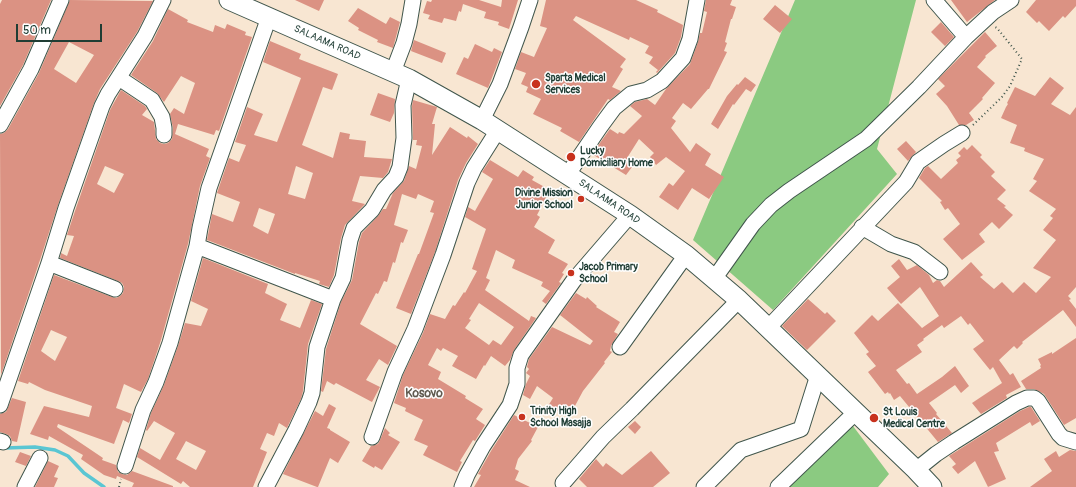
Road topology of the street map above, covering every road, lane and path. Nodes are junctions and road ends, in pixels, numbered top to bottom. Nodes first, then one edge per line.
1 (61, 0) edge
2 (163, 0) edge
3 (414, 0) edge
4 (530, 0) edge
5 (696, 0) edge
6 (934, 0) edge
7 (1011, 0) edge
8 (233, 1) edge
9 (268, 17) junction
10 (983, 21) junction
11 (966, 37) junction
12 (401, 76) junction
13 (119, 78) junction
14 (482, 120) junction
15 (0, 125) edge
16 (498, 130) junction
17 (962, 133) joint
18 (164, 135) dead end
19 (568, 174) junction
20 (630, 215) junction
21 (862, 227) junction
22 (197, 246) junction
23 (686, 256) junction
24 (49, 263) junction
25 (940, 272) dead end
26 (714, 279) junction
27 (114, 288) dead end
28 (333, 299) junction
29 (739, 300) junction
30 (768, 328) junction
31 (620, 348) dead end
32 (818, 375) junction
33 (0, 406) edge
34 (856, 412) junction
35 (372, 437) dead end
36 (1076, 442) edge
37 (40, 458) dead end
38 (125, 466) dead end
39 (916, 470) junction
40 (563, 483) dead end
41 (25, 487) edge
42 (266, 487) edge
43 (462, 487) edge
44 (704, 487) edge
45 (778, 487) edge
46 (932, 487) edge

1 - 15 street
2 - 13 street
3 - 12 street
4 - 14 street
5 - 19 street
6 - 11 street
7 - 10 street
8 - 9 main road, SALAAMA ROAD
9 - 12 main road, SALAAMA ROAD
9 - 22 street
10 - 11 street
10 - 17 path
11 - 26 street
12 - 14 main road, SALAAMA ROAD
12 - 28 street
13 - 18 street
13 - 24 street
14 - 16 main road, SALAAMA ROAD
16 - 19 main road, SALAAMA ROAD
16 - 35 street
17 - 21 street
19 - 20 main road, SALAAMA ROAD
20 - 23 main road, SALAAMA ROAD
20 - 43 street
21 - 25 street
21 - 30 street
22 - 28 street
22 - 38 street
23 - 26 main road, SALAAMA ROAD
23 - 31 street
24 - 27 street
24 - 33 street
26 - 29 main road, SALAAMA ROAD
28 - 42 street
29 - 30 main road, SALAAMA ROAD
29 - 40 street
30 - 32 main road, SALAAMA ROAD
32 - 34 main road, SALAAMA ROAD
32 - 44 street
34 - 39 main road, SALAAMA ROAD
34 - 45 street
36 - 39 street
37 - 41 street
39 - 46 main road, SALAAMA ROAD

